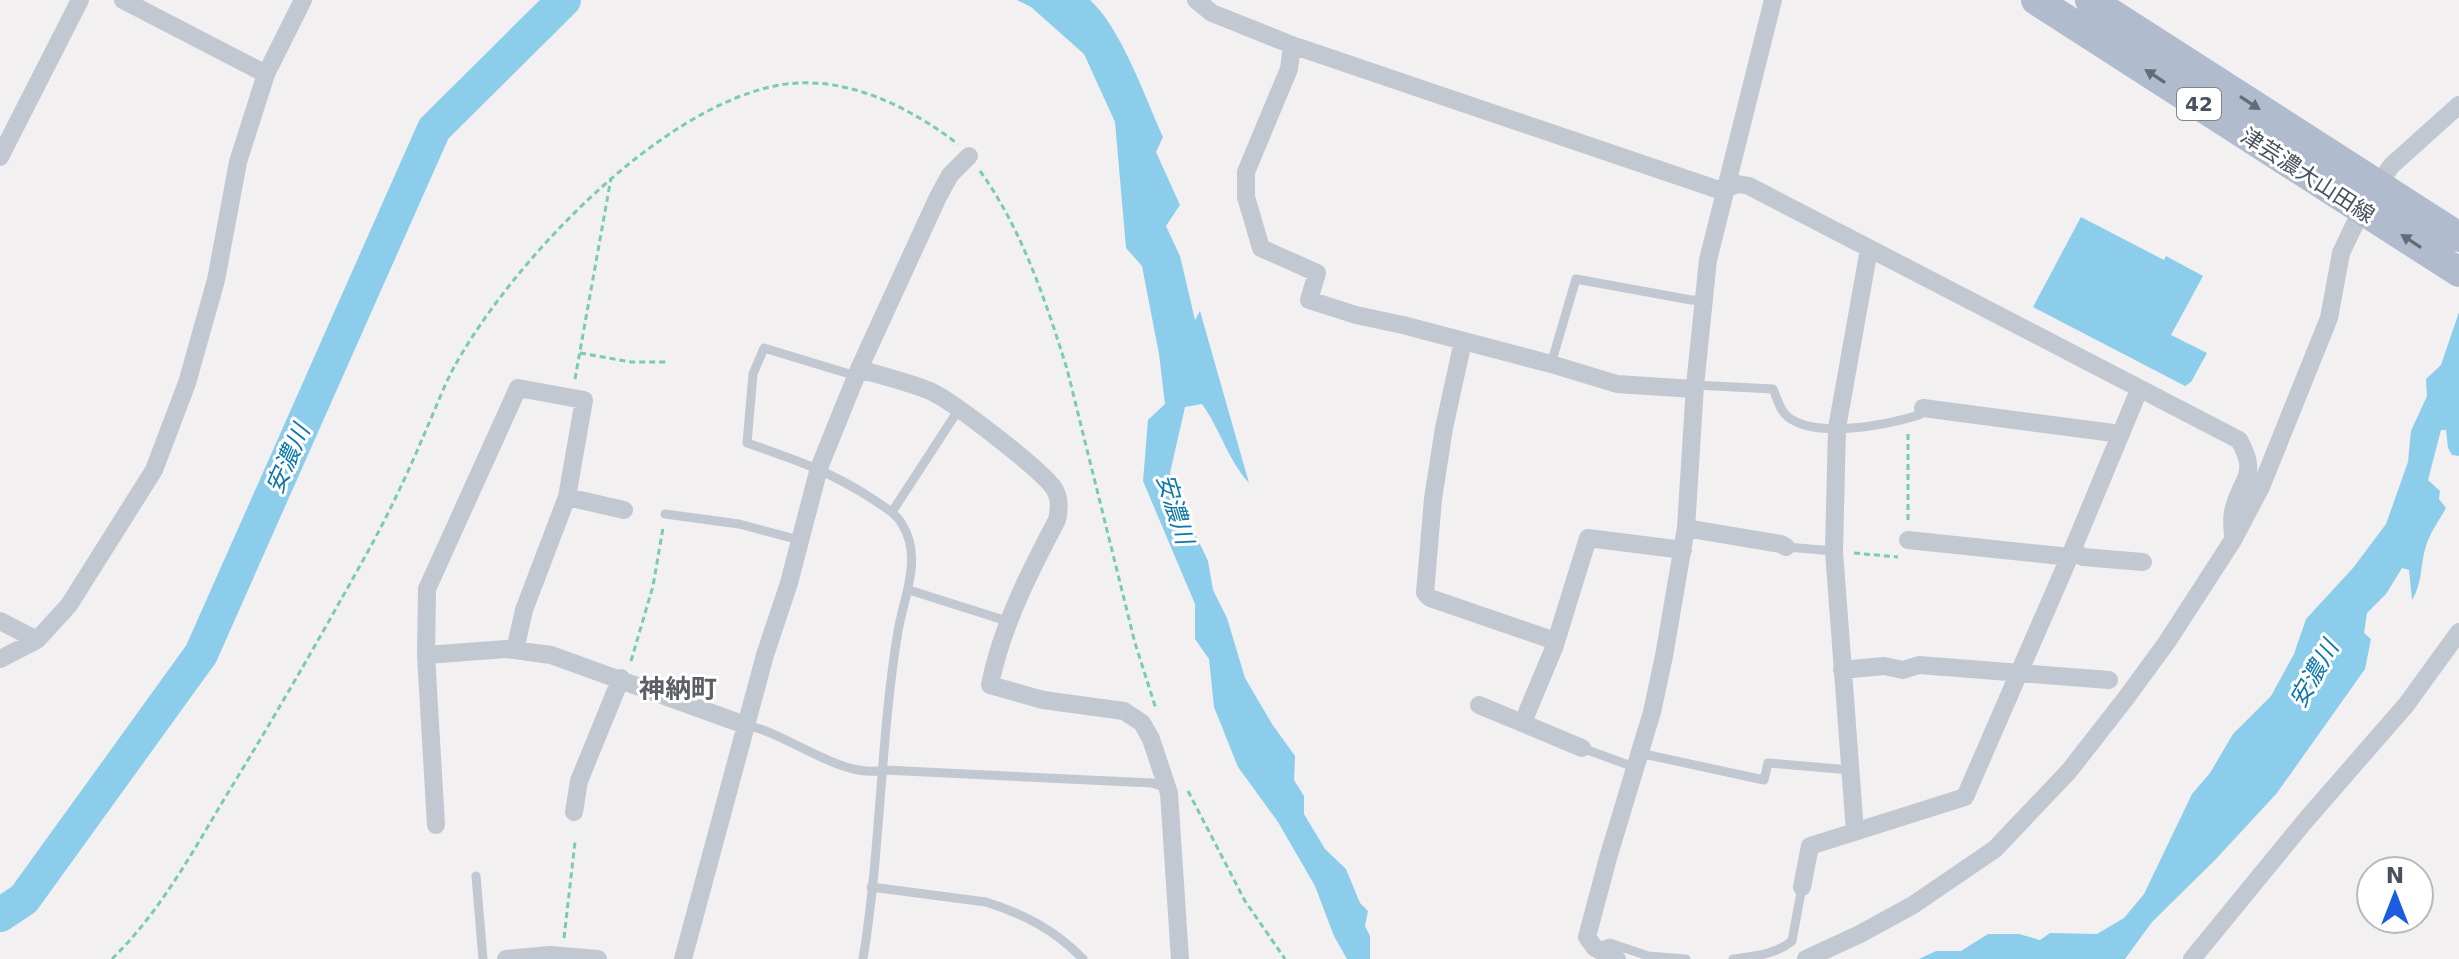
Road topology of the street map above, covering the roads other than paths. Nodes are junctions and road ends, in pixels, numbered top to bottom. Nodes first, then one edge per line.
1 (80, 0) edge
2 (123, 0) edge
3 (303, 0) edge
4 (1196, 0) edge
5 (1773, 0) edge
6 (2036, 0) edge
7 (2090, 0) edge
8 (1292, 45) junction
9 (266, 74) junction
10 (2459, 105) edge
11 (969, 156) road end
12 (0, 157) edge
13 (1725, 190) junction
14 (2370, 197) junction
15 (2459, 237) edge
16 (1869, 249) junction
17 (2459, 272) edge
18 (1703, 300) junction
19 (1463, 341) junction
20 (1551, 364) junction
21 (858, 373) junction
22 (1694, 387) junction
23 (2139, 390) junction
24 (959, 409) junction
25 (1915, 413) joint
26 (1837, 428) junction
27 (2121, 434) junction
28 (819, 468) junction
29 (567, 497) junction
30 (624, 510) dead end
31 (892, 512) junction
32 (665, 514) road end
33 (1686, 528) junction
34 (1908, 540) road end
35 (2233, 540) junction
36 (799, 543) junction
37 (1786, 547) joint
38 (1683, 550) junction
39 (1834, 551) junction
40 (2071, 554) junction
41 (2143, 562) dead end
42 (909, 590) junction
43 (0, 621) edge
44 (1010, 622) junction
45 (2459, 632) edge
46 (37, 640) junction
47 (1555, 641) junction
48 (515, 650) junction
49 (426, 655) junction
50 (0, 659) edge
51 (1842, 670) junction
52 (2019, 673) junction
53 (623, 679) junction
54 (2109, 680) dead end
55 (1479, 705) dead end
56 (1523, 722) junction
57 (745, 725) junction
58 (1582, 748) joint
59 (1636, 760) junction
60 (884, 770) junction
61 (1850, 770) junction
62 (1167, 788) junction
63 (574, 812) dead end
64 (436, 825) dead end
65 (1855, 832) junction
66 (476, 876) dead end
67 (871, 887) junction
68 (1802, 887) joint
69 (1595, 954) edge
70 (483, 959) edge
71 (506, 959) edge
72 (598, 959) edge
73 (683, 959) edge
74 (863, 959) edge
75 (1083, 959) edge
76 (1180, 959) edge
77 (1617, 959) edge
78 (1686, 959) edge
79 (1733, 959) edge
80 (1806, 959) edge
81 (2192, 959) edge

1 - 12 street
2 - 9 street
3 - 9 street
4 - 8 street
5 - 13 street
14 -> 6 main road, 津芸濃大山田線 / 42
7 -> 14 main road, 津芸濃大山田線 / 42
8 - 13 street
8 - 19 street
9 - 46 street
10 - 14 street
11 - 21 street
13 - 16 street
13 - 18 street
14 - 15 main road, 津芸濃大山田線 / 42
17 -> 14 main road, 津芸濃大山田線 / 42
14 - 35 street
16 - 23 street
16 - 26 street
18 - 20 lane
18 - 22 street
19 - 20 street
19 - 47 street
20 - 22 street
21 - 24 street
21 - 28 street
21 - 28 lane
22 - 26 lane
22 - 33 street
23 - 27 street
23 - 35 street
24 - 31 lane
24 - 44 street
25 - 26 lane
25 - 27 street
26 - 39 street
27 - 40 street
28 - 31 lane
28 - 36 street
29 - 30 street
29 - 48 street
29 - 49 street
31 - 42 lane
32 - 36 lane
33 - 37 street
33 - 38 street
34 - 40 street
35 - 80 street
36 - 57 street
37 - 39 lane
38 - 47 street
38 - 59 street
39 - 51 street
40 - 41 street
40 - 52 street
42 - 44 lane
42 - 60 lane
43 - 46 street
44 - 62 street
45 - 81 street
46 - 50 street
47 - 56 street
48 - 49 street
48 - 53 street
49 - 64 street
51 - 52 street
51 - 61 street
52 - 54 street
52 - 65 street
53 - 57 street
53 - 63 street
55 - 56 street
56 - 58 street
57 - 60 lane
57 - 73 street
58 - 59 lane
59 - 61 lane
59 - 69 street
60 - 62 lane
60 - 67 lane
61 - 65 street
62 - 76 street
65 - 68 street
66 - 70 lane
67 - 74 lane
67 - 75 lane
68 - 79 lane
69 - 77 street
69 - 78 lane
71 - 72 street

